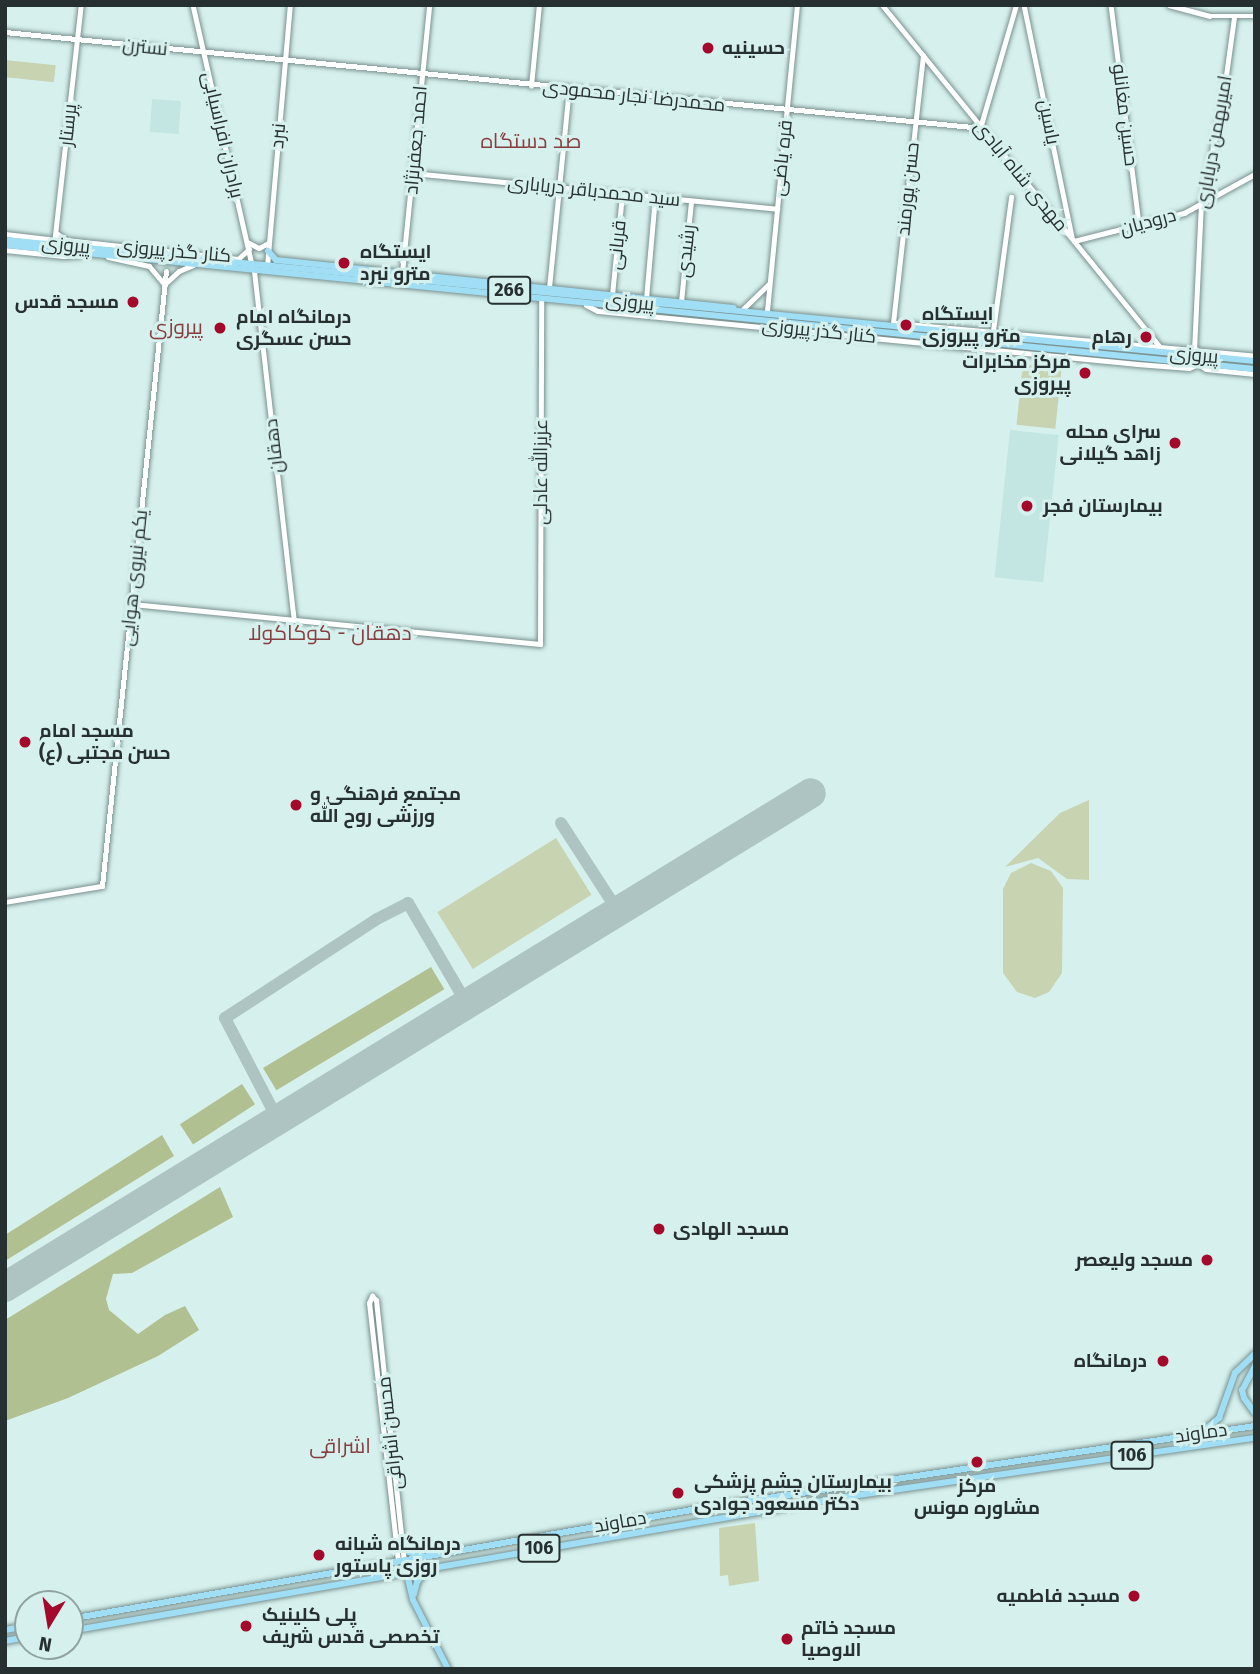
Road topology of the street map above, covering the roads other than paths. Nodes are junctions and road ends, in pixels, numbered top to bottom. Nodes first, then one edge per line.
1 (81, 5) edge
2 (193, 5) edge
3 (290, 5) edge
4 (429, 5) edge
5 (539, 5) edge
6 (797, 5) edge
7 (882, 5) edge
8 (1016, 5) edge
9 (1024, 5) edge
10 (1111, 5) edge
11 (1169, 5) edge
12 (1255, 16) edge
13 (1234, 18) junction
14 (5, 32) edge
15 (77, 40) junction
16 (204, 53) junction
17 (923, 55) junction
18 (285, 62) junction
19 (422, 75) junction
20 (531, 86) junction
21 (569, 89) junction
22 (786, 110) junction
23 (915, 123) junction
24 (982, 127) junction
25 (412, 173) junction
26 (1255, 174) edge
27 (559, 188) junction
28 (622, 194) junction
29 (655, 197) junction
30 (1011, 197) dead end
31 (691, 201) junction
32 (1201, 205) junction
33 (777, 209) junction
34 (1139, 225) junction
35 (56, 233) junction
36 (5, 237) edge
37 (1073, 240) junction
38 (247, 242) junction
39 (268, 243) junction
40 (54, 247) junction
41 (5, 248) edge
42 (249, 249) junction
43 (268, 251) junction
44 (168, 253) junction
45 (86, 254) junction
46 (105, 256) junction
47 (193, 265) junction
48 (325, 265) junction
49 (267, 266) junction
50 (253, 268) junction
51 (359, 269) junction
52 (166, 271) dead end
53 (334, 273) junction
54 (350, 275) junction
55 (402, 277) junction
56 (769, 283) junction
57 (165, 285) junction
58 (550, 288) junction
59 (505, 293) junction
60 (612, 295) junction
61 (541, 297) junction
62 (646, 299) junction
63 (681, 302) junction
64 (586, 305) junction
65 (743, 309) junction
66 (766, 316) junction
67 (893, 325) junction
68 (836, 329) junction
69 (822, 331) junction
70 (992, 334) junction
71 (1160, 347) junction
72 (1072, 350) junction
73 (1194, 351) junction
74 (1255, 358) edge
75 (1137, 361) junction
76 (1198, 363) junction
77 (1255, 372) edge
78 (132, 604) junction
79 (294, 620) junction
80 (5, 902) edge
81 (377, 1344) junction
82 (1255, 1354) edge
83 (1255, 1366) edge
84 (1255, 1413) edge
85 (1255, 1426) edge
86 (1200, 1433) junction
87 (1253, 1440) edge
88 (396, 1521) junction
89 (401, 1543) junction
90 (425, 1556) junction
91 (401, 1561) junction
92 (427, 1569) junction
93 (403, 1573) junction
94 (414, 1600) junction
95 (84, 1617) edge
96 (84, 1629) edge
97 (448, 1669) edge

1 - 15 street, پرستار
2 - 16 street, برادران افراسیابی
3 - 18 main road, نبرد
4 - 19 street, احمد جعفرنژاد
5 - 20 street
6 - 22 street, قره یاضی
7 - 17 main road, مهدی شاه آبادی
8 - 24 street
9 - 37 street, یاسین
10 - 34 street, حسین مغانلو
11 - 13 street
12 - 13 street
13 - 32 street, امیربهمن دریاباری
14 - 15 street, نسترن
15 - 16 street, نسترن
15 - 35 street, پرستار
16 - 18 street, نسترن
16 - 38 street, برادران افراسیابی
17 - 23 street, حسن پورمند
17 - 24 main road, مهدی شاه آبادی
18 - 19 street, محمدرضا نجار محمودی
18 - 39 main road, نبرد
19 - 20 street, محمدرضا نجار محمودی
19 - 25 street, احمد جعفرنژاد
20 - 21 street, محمدرضا نجار محمودی
21 - 22 street, محمدرضا نجار محمودی
21 - 27 street
22 - 23 street, محمدرضا نجار محمودی
22 - 33 street, قره یاضی
23 - 24 street, محمدرضا نجار محمودی
23 - 67 street, حسن پورمند
24 - 37 main road, مهدی شاه آبادی
25 - 27 street, سید محمدباقر دریاباری
25 - 55 street, احمد جعفرنژاد
26 - 32 street, درودیان
27 - 28 street, سید محمدباقر دریاباری
27 - 58 street
28 - 29 street, سید محمدباقر دریاباری
28 - 60 street, قربانی
29 - 31 street, سید محمدباقر دریاباری
29 - 62 street
30 - 70 street
31 - 33 street, سید محمدباقر دریاباری
31 - 63 street, رشیدی
32 - 34 street, درودیان
32 - 73 street, امیربهمن دریاباری
33 - 56 street, قره یاضی
34 - 37 street, درودیان
35 - 40 street, پرستار
35 - 44 main road, کنار گذر پیروزی
36 - 40 main road, پیروزی / 266
37 - 71 main road, مهدی شاه آبادی
38 - 39 main road
38 - 42 street, برادران افراسیابی
39 - 43 main road, نبرد
40 - 41 main road, پیروزی / 266
40 - 44 main road, پیروزی / 266
40 - 45 main road, پیروزی / 266
41 - 45 main road
42 - 44 main road, کنار گذر پیروزی
42 - 50 street, برادران افراسیابی
43 - 48 main road
43 - 49 main road, نبرد
44 - 50 main road, پیروزی / 266
45 - 46 main road, پیروزی / 266
46 - 47 main road, پیروزی / 266
46 - 57 main road
47 - 50 main road, پیروزی / 266
47 - 57 main road
48 - 51 main road
48 - 53 main road
49 - 50 main road, پیروزی / 266
49 - 53 main road, پیروزی / 266
50 - 59 main road, پیروزی / 266
50 - 79 main road, دهقان
51 - 54 main road
51 - 55 main road
52 - 57 main road, یکم نیروی هوایی
53 - 54 main road, پیروزی / 266
54 - 55 main road, پیروزی / 266
55 - 58 main road
55 - 59 main road, پیروزی / 266
56 - 65 street
56 - 66 street, قره یاضی
57 - 78 main road, یکم نیروی هوایی
58 - 60 main road
59 - 61 main road, پیروزی / 266
60 - 62 main road
61 - 64 main road, پیروزی / 266
61 - 66 main road, پیروزی / 266
61 - 79 main road, عزیزالله عادلی
62 - 63 main road
63 - 65 main road
64 - 66 main road, پیروزی / 266
64 - 69 main road, کنار گذر پیروزی
65 - 66 main road
66 - 67 main road, پیروزی / 266
66 - 68 main road, پیروزی / 266
67 - 70 main road, پیروزی / 266
68 - 69 main road
68 - 72 main road, پیروزی / 266
69 - 72 main road, کنار گذر پیروزی
70 - 71 main road
70 - 72 main road, پیروزی / 266
71 - 73 main road
72 - 74 main road, پیروزی / 266
72 - 75 main road, پیروزی / 266
73 - 74 main road
75 - 76 main road, پیروزی / 266
75 - 76 main road, پیروزی
76 - 77 main road, پیروزی / 266
78 - 79 main road
78 - 80 main road, یکم نیروی هوایی
81 - 81 main road, محسن اشراقی
81 - 88 main road, محسن اشراقی
82 - 86 main road
83 - 84 main road
85 - 86 main road, دماوند / 106
86 - 90 main road, دماوند / 106
87 - 92 main road, دماوند / 106
88 - 89 main road, محسن اشراقی
88 - 91 main road, محسن اشراقی
89 - 90 main road
89 - 91 main road, محسن اشراقی
90 - 91 main road, دماوند / 106
91 - 93 main road
91 - 95 main road, دماوند / 106
92 - 93 main road, دماوند / 106
92 - 94 main road
93 - 94 main road
93 - 96 main road, دماوند / 106
94 - 97 main road

